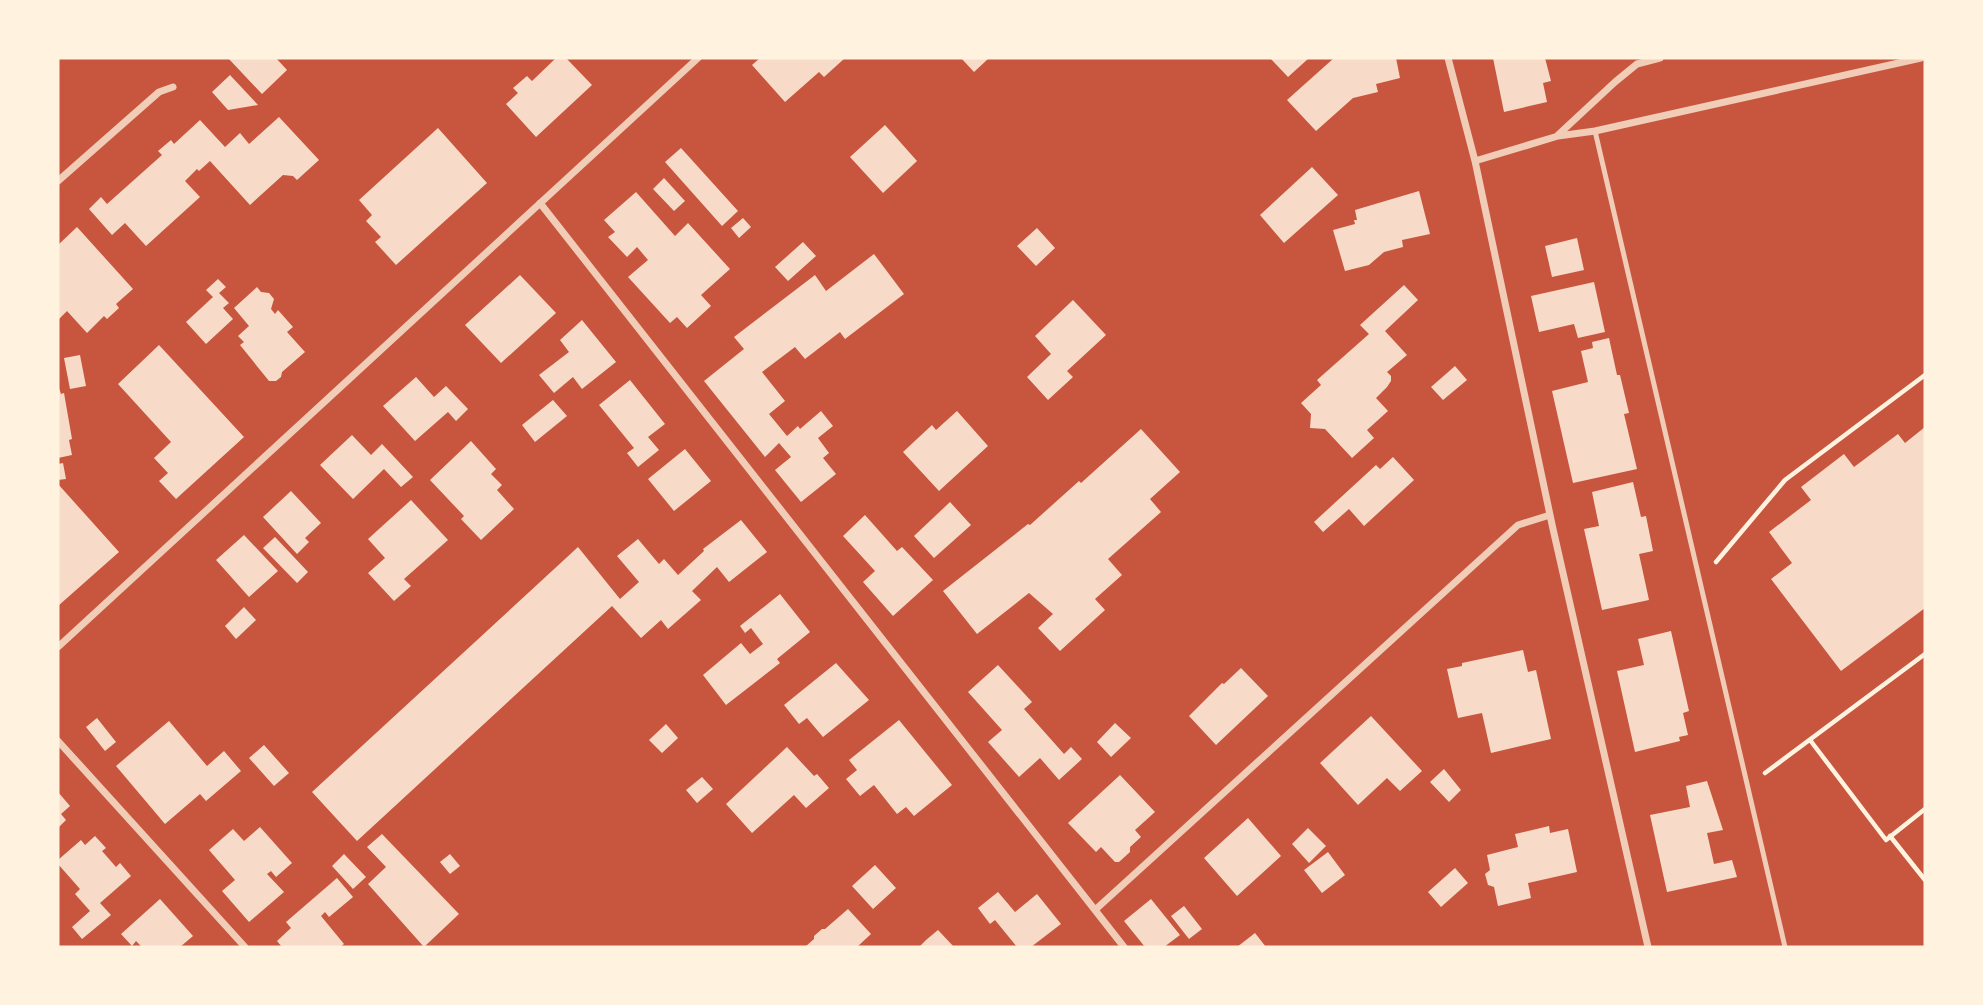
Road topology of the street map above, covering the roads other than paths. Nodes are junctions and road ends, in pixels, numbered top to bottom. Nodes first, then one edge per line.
1 (698, 58) edge
2 (1448, 58) edge
3 (1660, 58) edge
4 (1921, 58) edge
5 (173, 87) dead end
6 (1595, 131) junction
7 (1558, 136) junction
8 (1475, 161) junction
9 (58, 181) edge
10 (540, 203) junction
11 (1550, 515) junction
12 (58, 647) edge
13 (58, 741) edge
14 (1095, 910) junction
15 (245, 947) edge
16 (1124, 947) edge
17 (1648, 947) edge
18 (1785, 947) edge

1 - 10 street
2 - 8 street
3 - 7 street
4 - 6 street
5 - 9 street
6 - 7 street
6 - 18 lane
7 - 8 street
8 - 11 street
10 - 12 street
10 - 14 street
11 - 14 street
11 - 17 street
13 - 15 street
14 - 16 street

